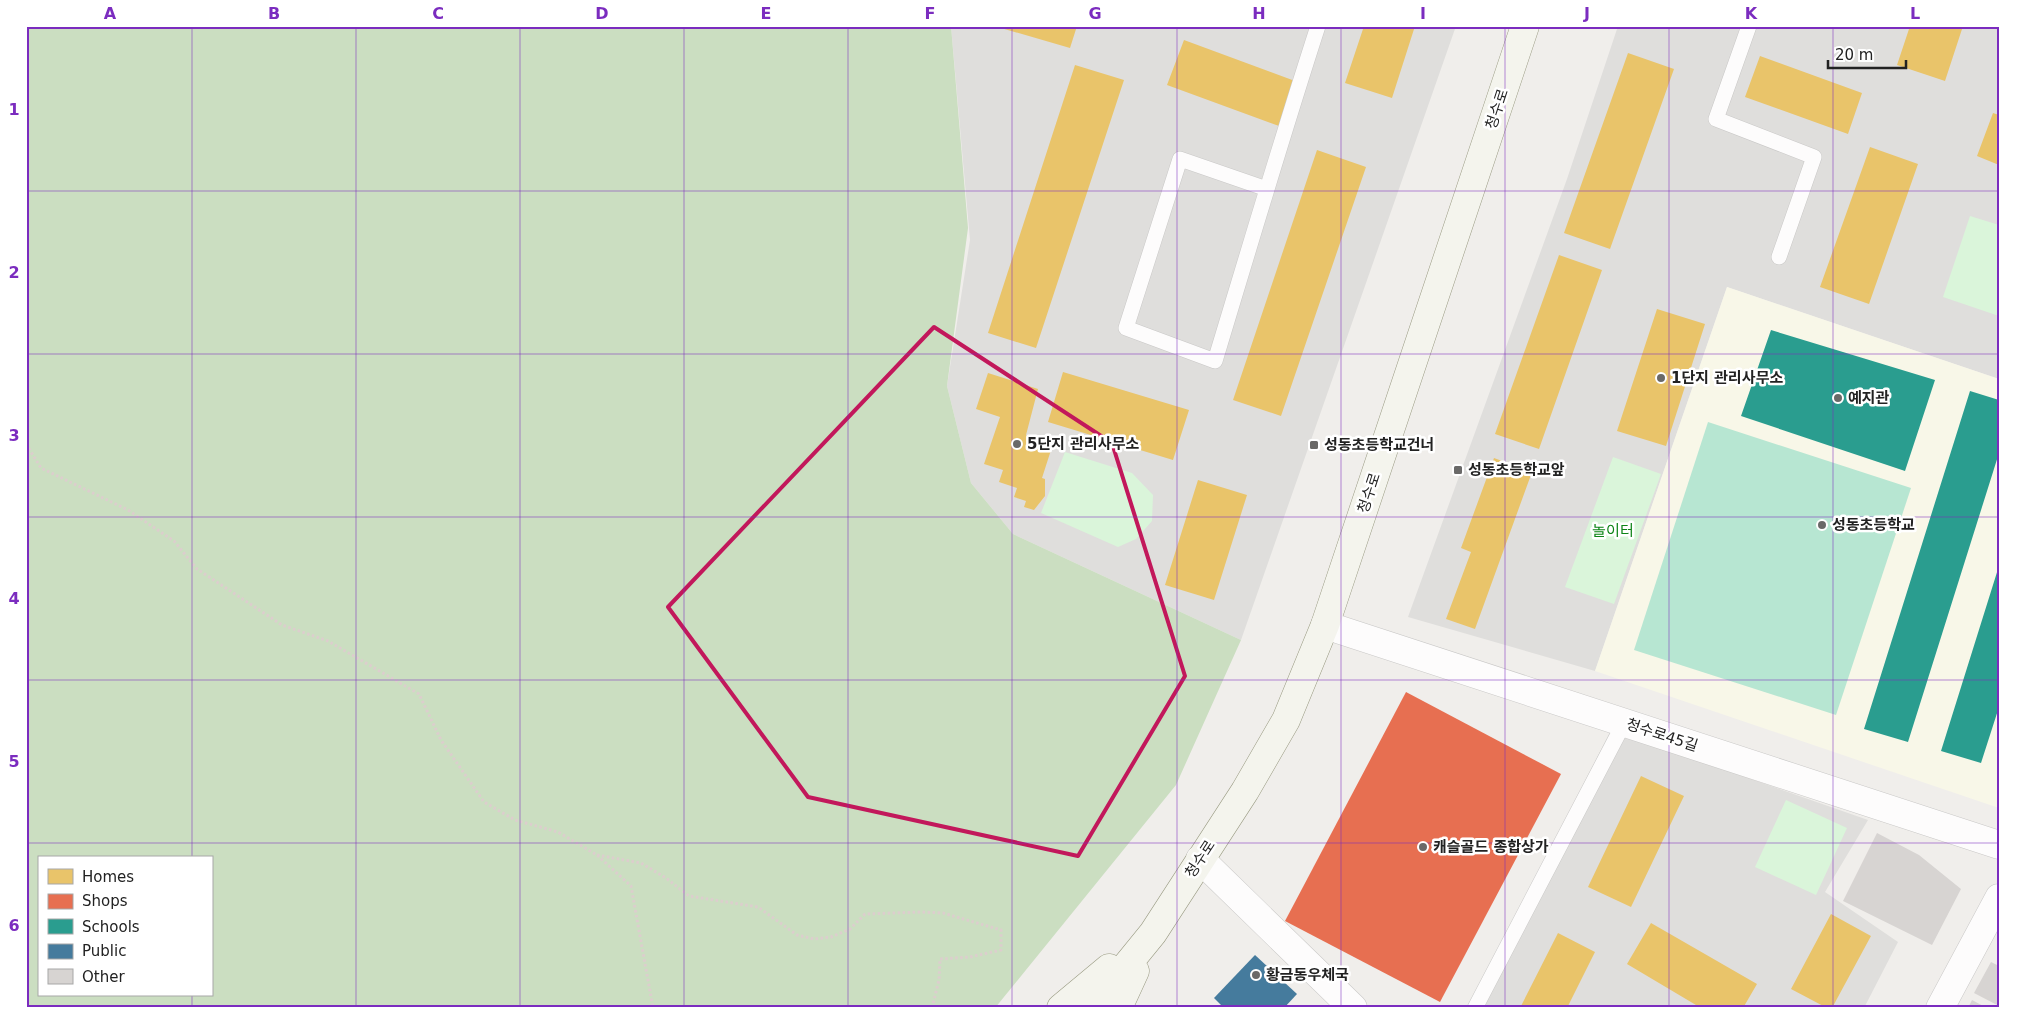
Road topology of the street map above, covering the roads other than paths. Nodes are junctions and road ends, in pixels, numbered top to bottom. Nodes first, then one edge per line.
1 (1318, 26) edge
2 (1524, 26) edge
3 (1749, 26) edge
4 (1267, 189) junction
5 (1779, 257) dead end
6 (1325, 625) junction
7 (1624, 723) junction
8 (1999, 845) edge
9 (1200, 859) junction
10 (1999, 898) edge
11 (1153, 933) junction
12 (1061, 1008) edge
13 (1092, 1008) edge
14 (1118, 1008) edge
15 (1353, 1008) edge
16 (1475, 1008) edge
17 (1940, 1008) edge

1 - 4 lane
2 - 6 main road, 청수로
3 - 5 lane
4 - 4 lane
6 - 7 street, 청수로45길
6 - 9 main road, 청수로
7 - 8 street, 청수로45길
7 - 16 lane
9 - 11 main road, 청수로
9 - 15 street
10 - 17 street
11 - 12 main road, 청수로
11 - 13 main road, 청수로
11 - 14 main road, 청수로

